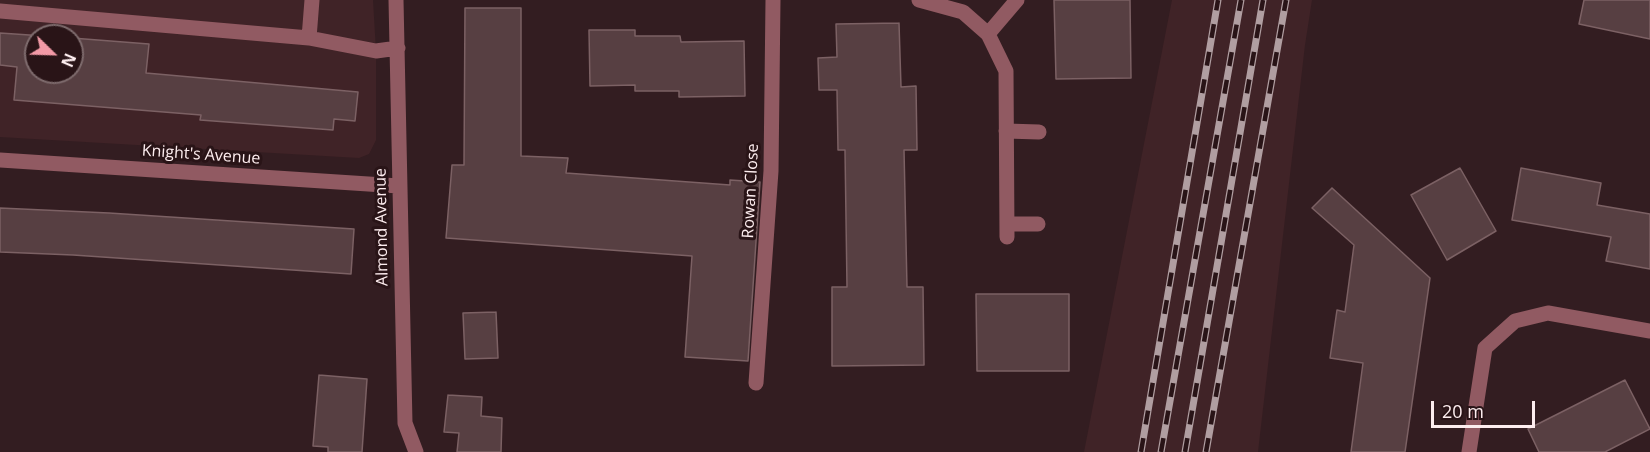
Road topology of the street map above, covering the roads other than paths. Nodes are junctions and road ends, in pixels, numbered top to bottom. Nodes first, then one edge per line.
1 (312, 0) edge
2 (396, 0) edge
3 (773, 0) edge
4 (919, 0) edge
5 (1017, 0) edge
6 (0, 11) edge
7 (988, 34) junction
8 (309, 38) junction
9 (398, 48) junction
10 (1006, 131) junction
11 (1039, 132) dead end
12 (0, 160) edge
13 (399, 186) junction
14 (1038, 224) dead end
15 (1650, 331) edge
16 (756, 383) dead end
17 (416, 452) edge
18 (1469, 452) edge

1 - 8 street
2 - 9 street, Almond Avenue
3 - 16 street, Rowan Close
4 - 7 street
5 - 7 street
6 - 8 street
7 - 10 street
8 - 9 street
9 - 13 street, Almond Avenue
10 - 11 street
10 - 14 street
12 - 13 street, Knight's Avenue
13 - 17 street, Almond Avenue
15 - 18 street

